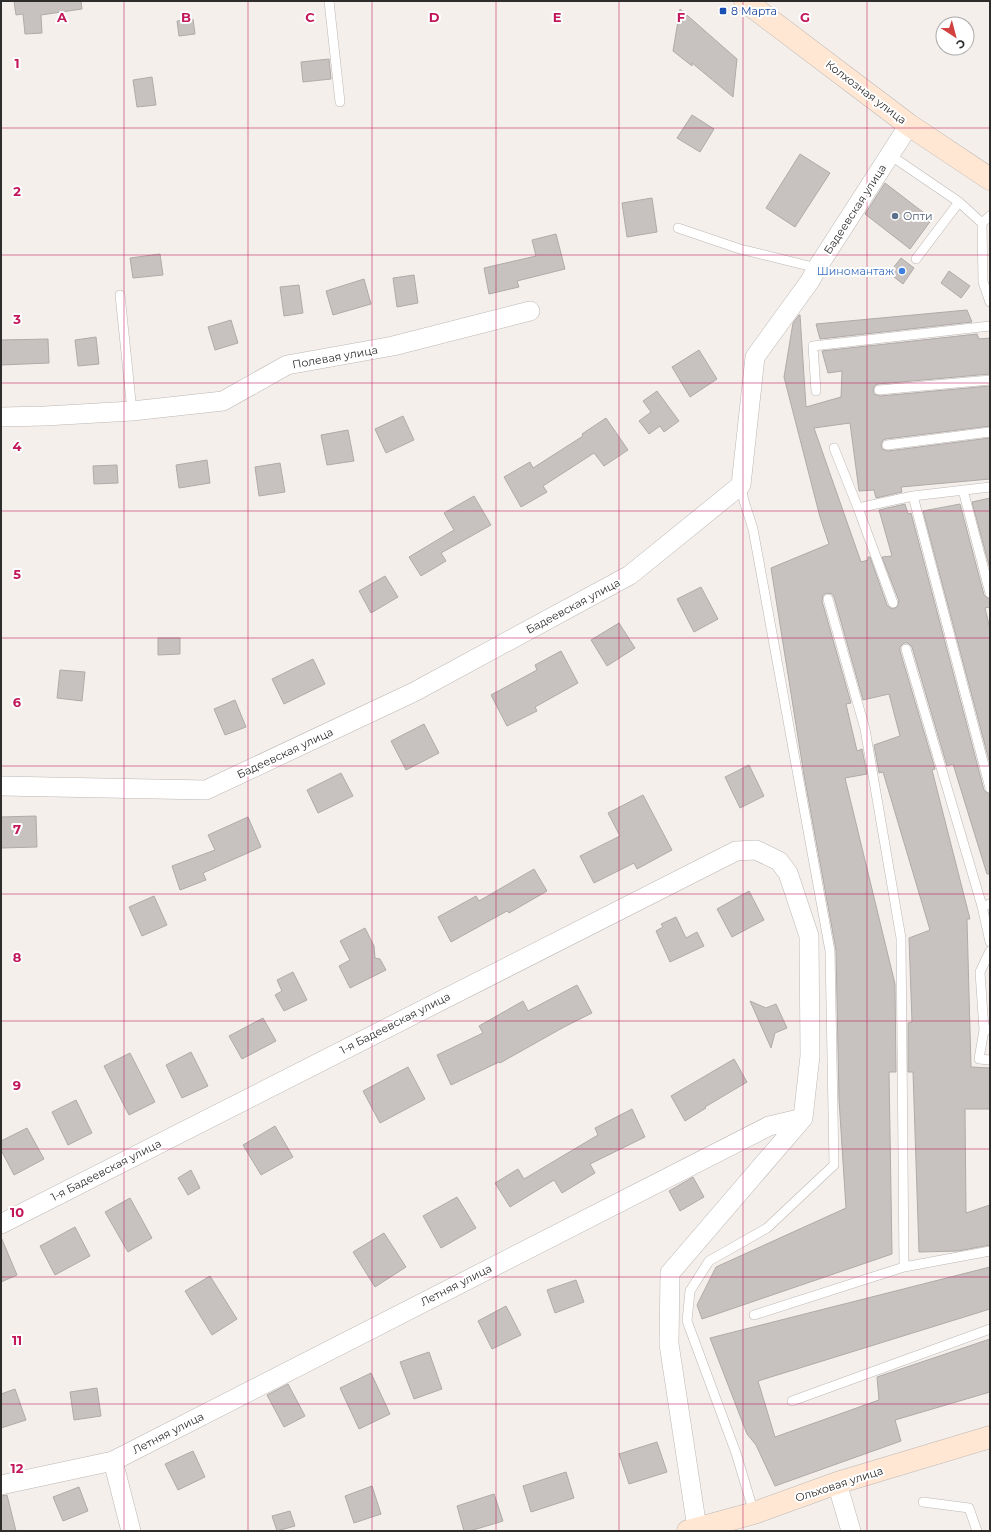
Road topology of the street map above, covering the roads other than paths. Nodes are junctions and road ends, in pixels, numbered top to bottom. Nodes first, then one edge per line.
1 (329, 1) edge
2 (745, 1) edge
3 (340, 102) dead end
4 (909, 125) junction
5 (890, 155) junction
6 (990, 179) edge
7 (959, 202) junction
8 (990, 216) edge
9 (982, 223) junction
10 (678, 228) dead end
11 (916, 259) dead end
12 (817, 268) junction
13 (120, 295) dead end
14 (990, 302) edge
15 (530, 311) dead end
16 (990, 326) edge
17 (990, 380) edge
18 (879, 390) dead end
19 (816, 391) dead end
20 (132, 411) junction
21 (1, 417) edge
22 (990, 432) edge
23 (887, 445) dead end
24 (834, 448) dead end
25 (741, 485) junction
26 (990, 487) edge
27 (963, 490) junction
28 (913, 496) junction
29 (858, 508) junction
30 (990, 593) edge
31 (828, 599) dead end
32 (893, 602) dead end
33 (906, 649) dead end
34 (1, 786) edge
35 (990, 788) edge
36 (986, 905) edge
37 (990, 942) edge
38 (990, 951) edge
39 (987, 1030) edge
40 (990, 1060) edge
41 (803, 1118) junction
42 (1, 1224) edge
43 (990, 1251) edge
44 (904, 1267) junction
45 (754, 1315) dead end
46 (990, 1329) edge
47 (792, 1401) dead end
48 (990, 1437) edge
49 (112, 1461) junction
50 (837, 1483) junction
51 (1, 1485) edge
52 (923, 1502) dead end
53 (754, 1513) junction
54 (693, 1530) edge
55 (132, 1531) edge
56 (851, 1531) edge
57 (977, 1531) edge

1 - 3 lane
2 - 4 main road, Колхозная улица
4 - 5 street, Бадеевская улица
4 - 6 main road, Колхозная улица
5 - 7 lane
5 - 12 street, Бадеевская улица
7 - 9 lane
7 - 11 lane
8 - 9 lane
9 - 14 lane
10 - 12 lane
12 - 25 street, Бадеевская улица
13 - 20 lane
15 - 20 street, Полевая улица
16 - 19 lane
17 - 18 lane
20 - 21 street, Полевая улица
22 - 23 lane
24 - 29 lane
25 - 34 street, Бадеевская улица
25 - 53 lane
26 - 27 lane
27 - 28 lane
27 - 30 lane
28 - 29 lane
28 - 35 lane
29 - 32 lane
31 - 44 lane
33 - 36 lane
36 - 37 lane
38 - 39 lane
39 - 40 lane
41 - 42 street, 1-я Бадеевская улица
41 - 49 street, Летняя улица
41 - 54 street
43 - 44 lane
44 - 45 lane
46 - 47 lane
48 - 50 main road, Ольховая улица
49 - 51 street, Летняя улица
49 - 55 street
50 - 53 main road, Ольховая улица
50 - 56 street
52 - 57 lane
53 - 54 main road, Ольховая улица

